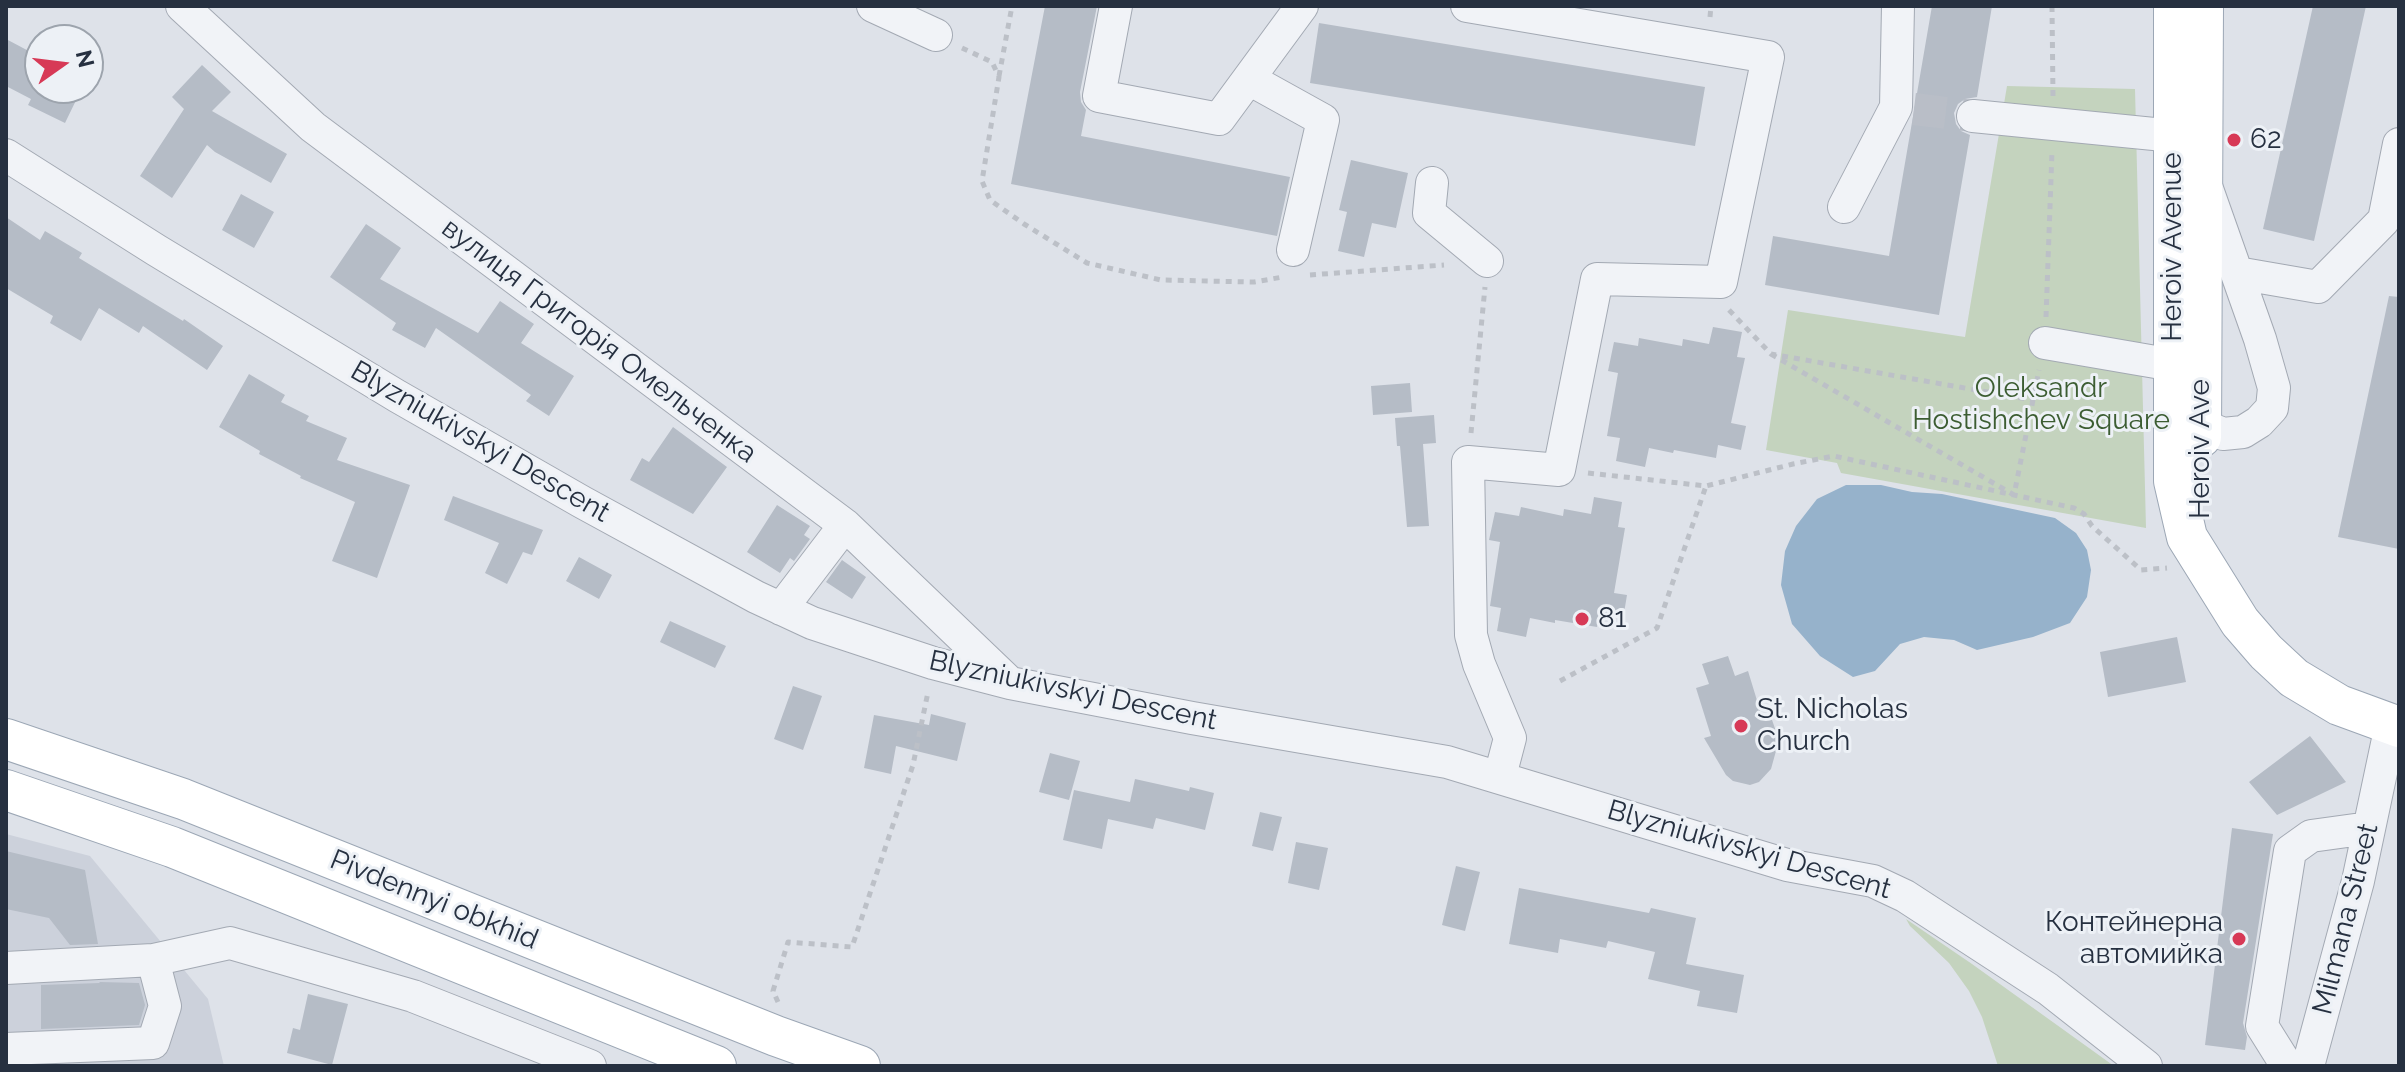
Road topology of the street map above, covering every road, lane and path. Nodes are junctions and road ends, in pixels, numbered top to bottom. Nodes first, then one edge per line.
1 (182, 6) edge
2 (873, 6) edge
3 (1012, 6) edge
4 (1116, 6) edge
5 (1302, 6) edge
6 (1467, 6) edge
7 (1898, 6) edge
8 (2052, 6) edge
9 (2174, 6) edge
10 (2203, 6) edge
11 (936, 35) joint
12 (999, 77) junction
13 (1249, 79) junction
14 (1973, 116) tunnel mouth
15 (2053, 124) junction
16 (2174, 136) junction
17 (2399, 144) edge
18 (6, 155) edge
19 (2202, 172) junction
20 (1432, 183) dead end
21 (1844, 207) dead end
22 (2392, 222) edge
23 (1487, 261) junction
24 (1291, 263) junction
25 (2237, 273) junction
26 (1721, 282) junction
27 (2045, 343) junction
28 (1771, 354) junction
29 (2173, 377) junction
30 (2033, 400) junction
31 (2200, 424) junction
32 (1468, 462) junction
33 (1559, 470) junction
34 (1706, 486) junction
35 (2014, 495) junction
36 (845, 525) junction
37 (2199, 556) junction
38 (781, 609) junction
39 (933, 663) junction
40 (1560, 681) dead end
41 (1010, 683) junction
42 (2395, 726) edge
43 (6, 739) edge
44 (1500, 776) junction
45 (6, 790) edge
46 (2369, 828) junction
47 (153, 960) junction
48 (6, 968) edge
49 (773, 991) dead end
50 (6, 1049) edge
51 (590, 1066) edge
52 (716, 1066) edge
53 (860, 1066) edge
54 (2146, 1066) edge
55 (2287, 1066) edge
56 (2308, 1066) edge

1 - 36 street, вулиця Григорія Омельченка
2 - 11 street
3 - 12 path
4 - 13 street
5 - 13 street
6 - 26 street
7 - 21 street
8 - 15 path
9 - 16 main road, Heroiv Avenue
10 - 19 main road, Heroiv Ave
11 - 12 path
12 - 24 path
13 - 24 street
14 - 15 street
15 - 16 street
15 - 27 path
16 - 29 main road, Heroiv Avenue
17 - 22 street
18 - 38 street, Blyzniukivskyi Descent
19 - 25 street
19 - 31 main road, Heroiv Ave
20 - 23 street
22 - 25 street
23 - 24 path
23 - 32 path
25 - 31 street
26 - 28 path
26 - 33 street
27 - 29 street
27 - 30 path
28 - 30 path
28 - 35 path
29 - 31 street
29 - 37 main road, Heroiv Avenue
30 - 35 path
31 - 37 main road, Heroiv Ave
32 - 33 street
32 - 44 street
33 - 34 path
34 - 35 path
34 - 40 path
35 - 37 path
36 - 38 street
36 - 41 street, вулиця Григорія Омельченка
37 - 42 main road, Heroiv Avenue
38 - 39 street, Blyzniukivskyi Descent
39 - 41 street, Blyzniukivskyi Descent
39 - 49 path
41 - 44 street, Blyzniukivskyi Descent
42 - 46 street, Milmana Street
43 - 53 main road, Pivdennyi obkhid
44 - 54 street, Blyzniukivskyi Descent
45 - 52 main road, Pivdennyi obkhid
46 - 55 street
46 - 56 street, Milmana Street
47 - 48 street
47 - 50 street
47 - 51 street

